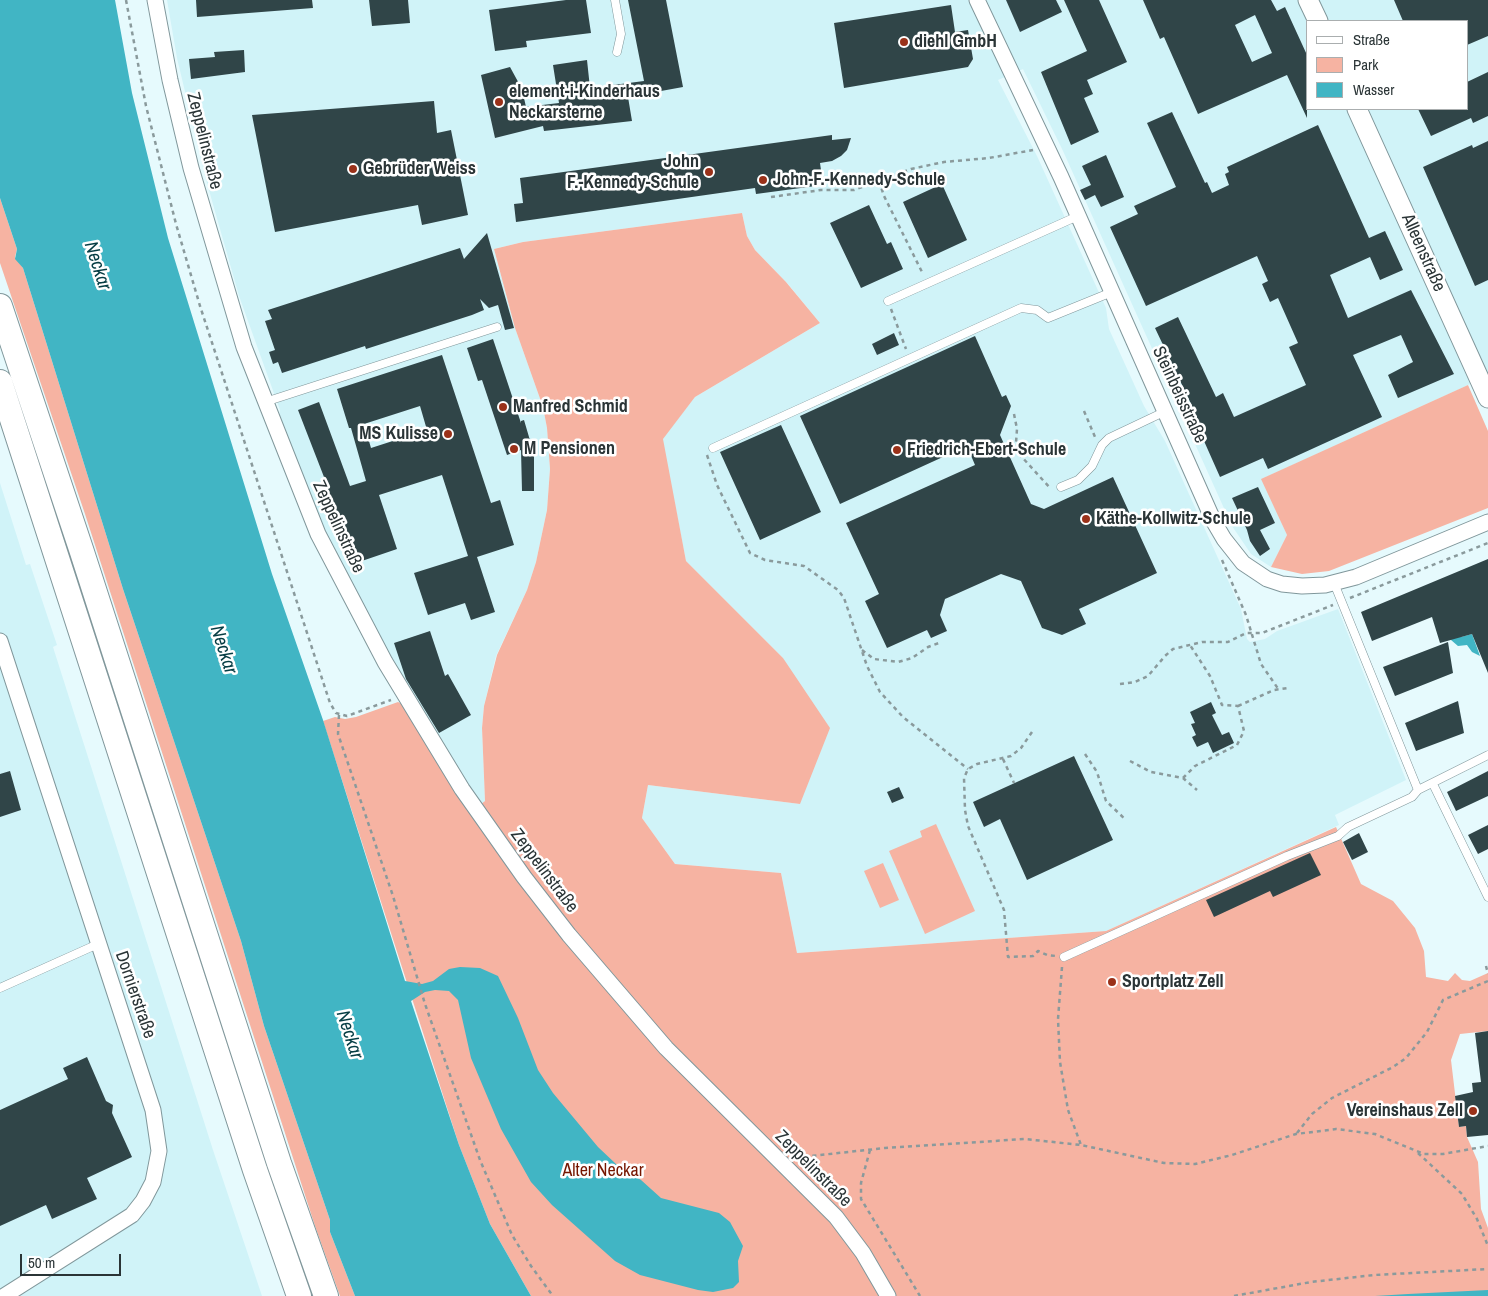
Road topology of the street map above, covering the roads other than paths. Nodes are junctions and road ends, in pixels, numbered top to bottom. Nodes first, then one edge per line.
1 (155, 0) edge
2 (615, 0) edge
3 (977, 0) edge
4 (1308, 0) edge
5 (1318, 20) edge
6 (617, 52) dead end
7 (1357, 110) edge
8 (1078, 216) junction
9 (1112, 292) junction
10 (888, 301) road end
11 (0, 306) edge
12 (497, 327) dead end
13 (0, 382) edge
14 (1488, 398) edge
15 (265, 402) junction
16 (1166, 411) junction
17 (713, 448) road end
18 (1061, 487) road end
19 (1488, 522) edge
20 (1334, 583) junction
21 (0, 643) edge
22 (1488, 755) edge
23 (1433, 784) junction
24 (1418, 790) junction
25 (1488, 897) edge
26 (98, 944) junction
27 (1064, 957) road end
28 (0, 988) edge
29 (4, 1296) edge
30 (299, 1296) edge
31 (326, 1296) edge
32 (888, 1296) edge

1 - 15 street, Zeppelinstraße
2 - 6 lane
3 - 8 street, Steinbeisstraße
4 - 5 street
7 - 14 street, Alleenstraße
8 - 9 street, Steinbeisstraße
8 - 10 lane
9 - 16 street, Steinbeisstraße
9 - 17 lane
11 - 31 highway
12 - 15 lane
13 - 30 highway
15 - 32 street, Zeppelinstraße
16 - 18 lane
16 - 20 street, Steinbeisstraße
19 - 20 street, Steinbeisstraße
20 - 24 lane
21 - 26 street, Dornierstraße
22 - 23 lane
23 - 24 lane
23 - 25 lane
24 - 27 lane
26 - 28 lane
26 - 29 street, Dornierstraße

